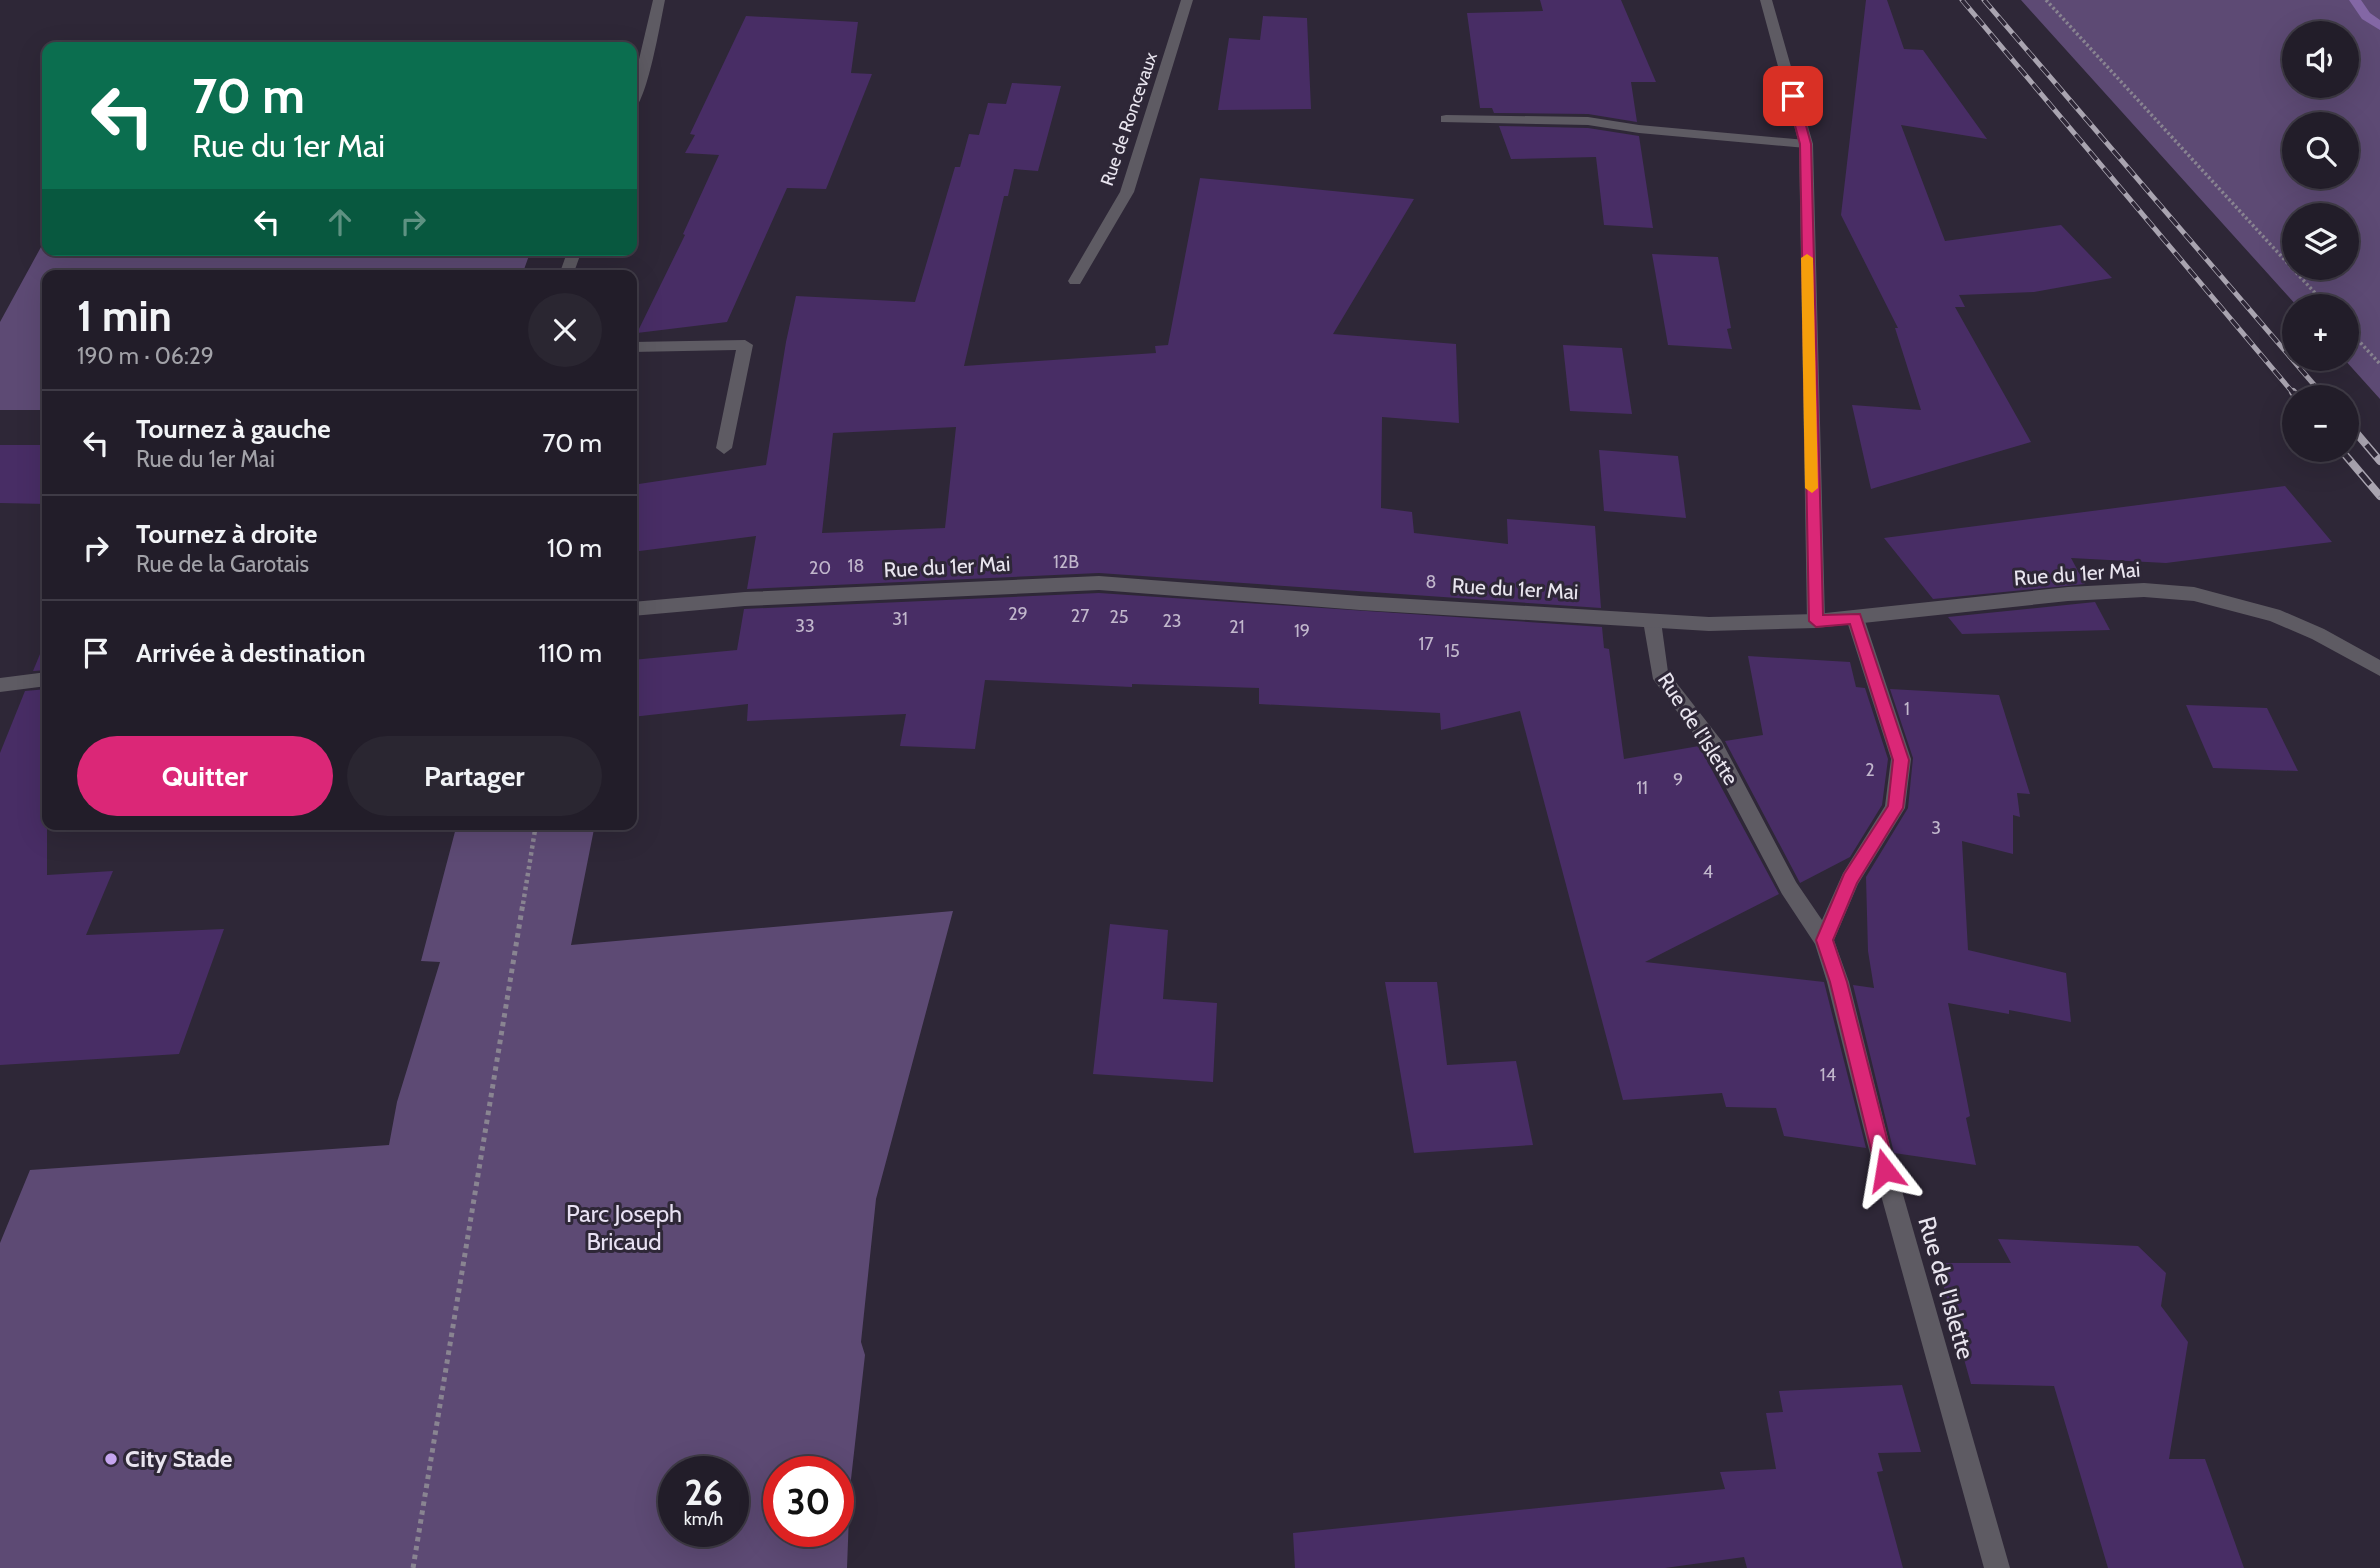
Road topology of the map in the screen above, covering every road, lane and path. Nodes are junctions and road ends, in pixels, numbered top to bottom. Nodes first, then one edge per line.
1 (659, 0) edge
2 (1187, 0) edge
3 (1766, 0) edge
4 (2046, 0) edge
5 (637, 93) edge
6 (1446, 119) dead end
7 (1806, 144) junction
8 (1075, 281) dead end
9 (2316, 294) edge
10 (2359, 341) edge
11 (637, 347) edge
12 (2380, 364) edge
13 (724, 448) dead end
14 (637, 609) edge
15 (1855, 618) junction
16 (1652, 621) junction
17 (1816, 621) junction
18 (2380, 669) edge
19 (42, 680) edge
20 (0, 685) edge
21 (535, 830) edge
22 (1824, 940) junction
23 (413, 1568) edge
24 (1997, 1568) edge

1 - 5 street
2 - 8 street, Rue de Roncevaux
3 - 7 street
4 - 9 path
6 - 7 street
7 - 17 street
10 - 12 path
11 - 13 street
14 - 16 street, Rue du 1er Mai
15 - 17 street, Rue du 1er Mai
15 - 18 street, Rue du 1er Mai
15 - 22 street
16 - 17 street, Rue du 1er Mai
16 - 22 street, Rue de l'Islette
19 - 20 street
21 - 23 path
22 - 24 street, Rue de l'Islette

